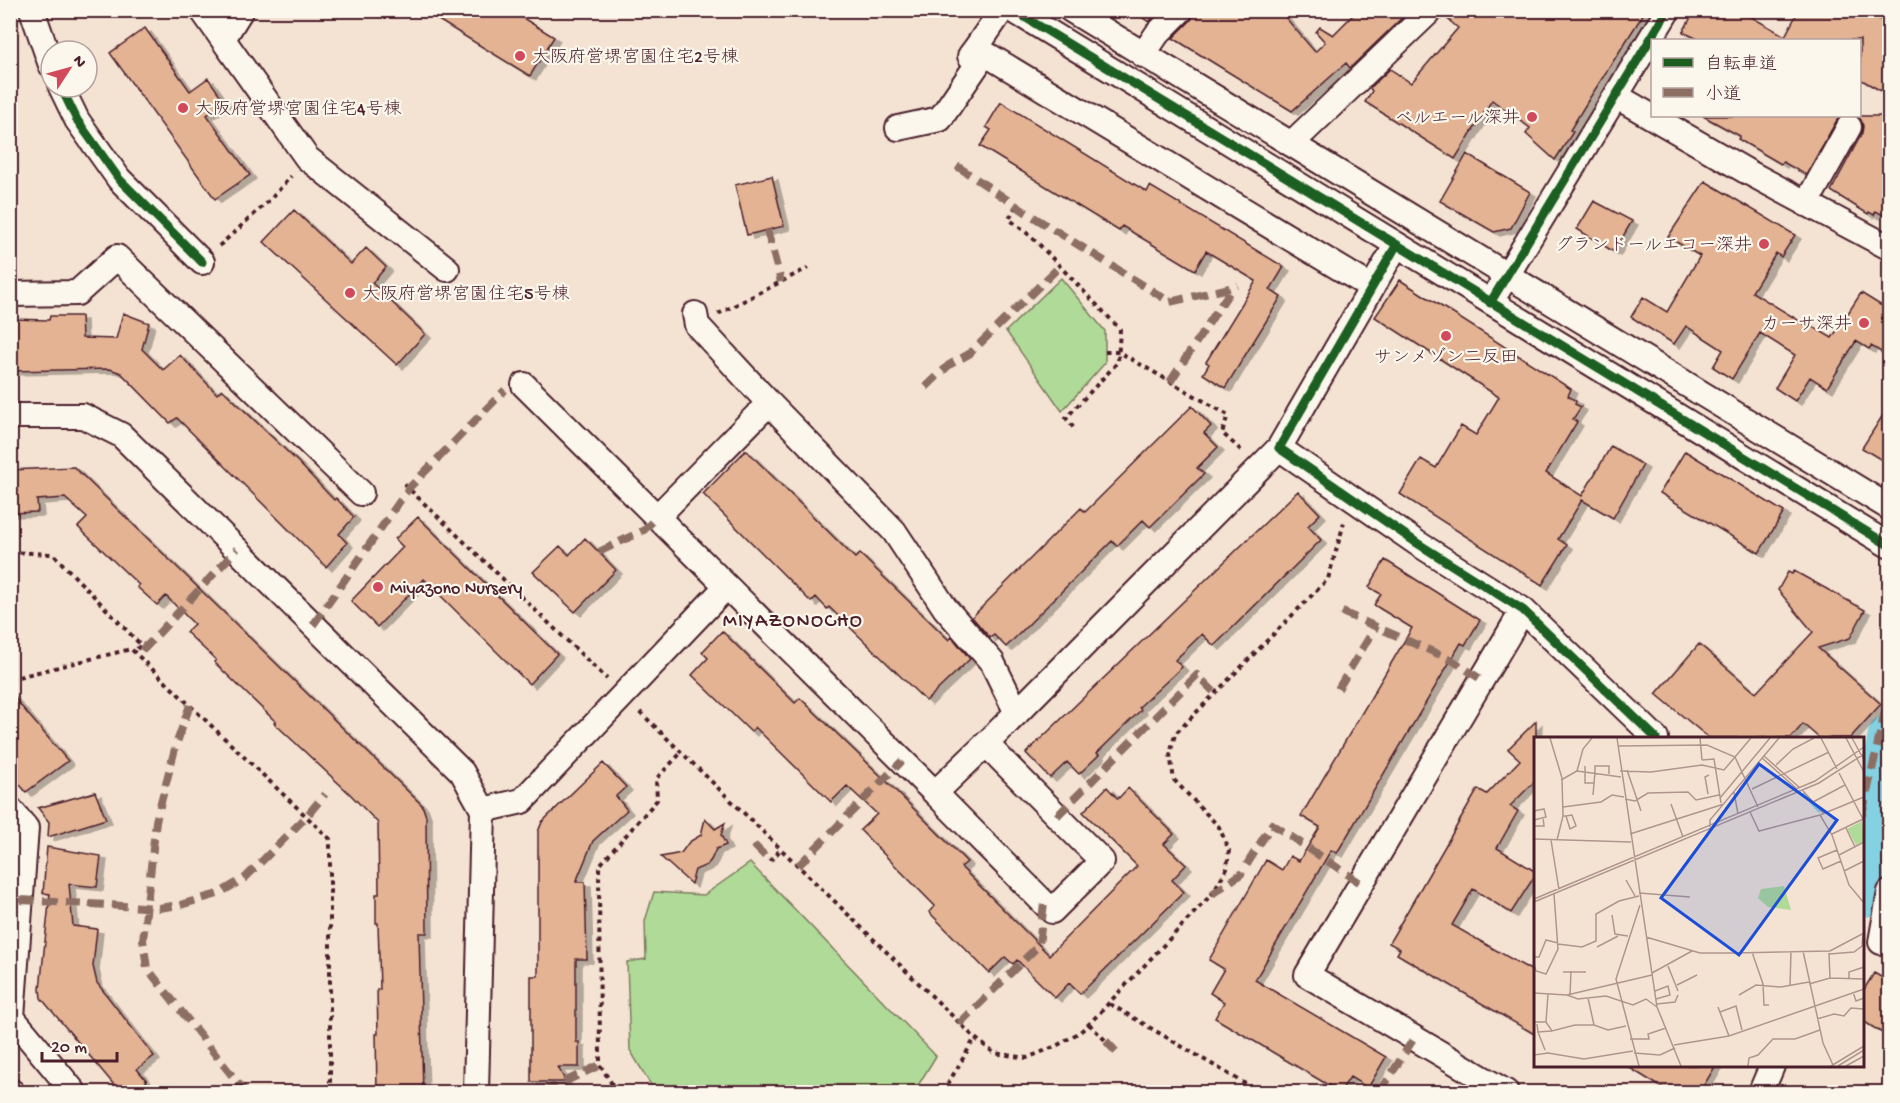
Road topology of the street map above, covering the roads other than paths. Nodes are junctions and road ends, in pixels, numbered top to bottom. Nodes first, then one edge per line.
1 (32, 10) edge
2 (202, 10) edge
3 (241, 10) edge
4 (1002, 10) edge
5 (1013, 10) edge
6 (1071, 10) edge
7 (1181, 10) edge
8 (1431, 10) edge
9 (1668, 10) edge
10 (42, 39) edge
11 (223, 39) junction
12 (976, 48) junction
13 (1143, 55) junction
14 (1616, 96) junction
15 (67, 99) edge
16 (1651, 116) edge
17 (1653, 117) edge
18 (1849, 127) dead end
19 (898, 128) dead end
20 (1291, 144) junction
21 (1806, 204) junction
22 (1396, 246) junction
23 (1890, 248) edge
24 (208, 255) road end
25 (447, 269) dead end
26 (1506, 276) junction
27 (1371, 287) junction
28 (10, 294) edge
29 (1490, 303) junction
30 (696, 320) road end
31 (524, 385) dead end
32 (769, 403) junction
33 (10, 416) edge
34 (1279, 448) junction
35 (361, 493) dead end
36 (1890, 508) edge
37 (657, 517) junction
38 (1890, 546) edge
39 (726, 587) junction
40 (1523, 610) junction
41 (1017, 713) junction
42 (1655, 737) edge
43 (986, 744) junction
44 (935, 793) junction
45 (11, 810) edge
46 (483, 810) junction
47 (1890, 892) edge
48 (1878, 940) edge
49 (11, 1016) edge
50 (1771, 1067) edge
51 (74, 1092) edge
52 (476, 1092) edge
53 (1506, 1092) edge
54 (1761, 1092) edge

1 - 10 street
2 - 11 street
3 - 11 street
4 - 12 street
5 - 22 street
6 - 13 street
7 - 13 street
8 - 20 street
9 - 14 street
11 - 25 street
12 - 19 street
12 - 27 street
13 - 20 street
14 - 16 street
14 - 26 street
15 - 24 street
17 - 21 street
18 - 21 street
20 - 26 street
21 - 23 street
22 - 27 street
22 - 29 street
26 - 29 street
26 - 36 street
27 - 34 street
28 - 35 street
29 - 38 street
30 - 32 street
31 - 37 street
32 - 37 street
32 - 41 street
33 - 46 street
34 - 40 street
34 - 41 street
37 - 39 street
39 - 44 street
39 - 46 street
40 - 42 street
40 - 53 street
41 - 43 street
43 - 44 street
43 - 44 street
45 - 49 street
46 - 52 street
47 - 48 street
49 - 51 street
50 - 54 street

